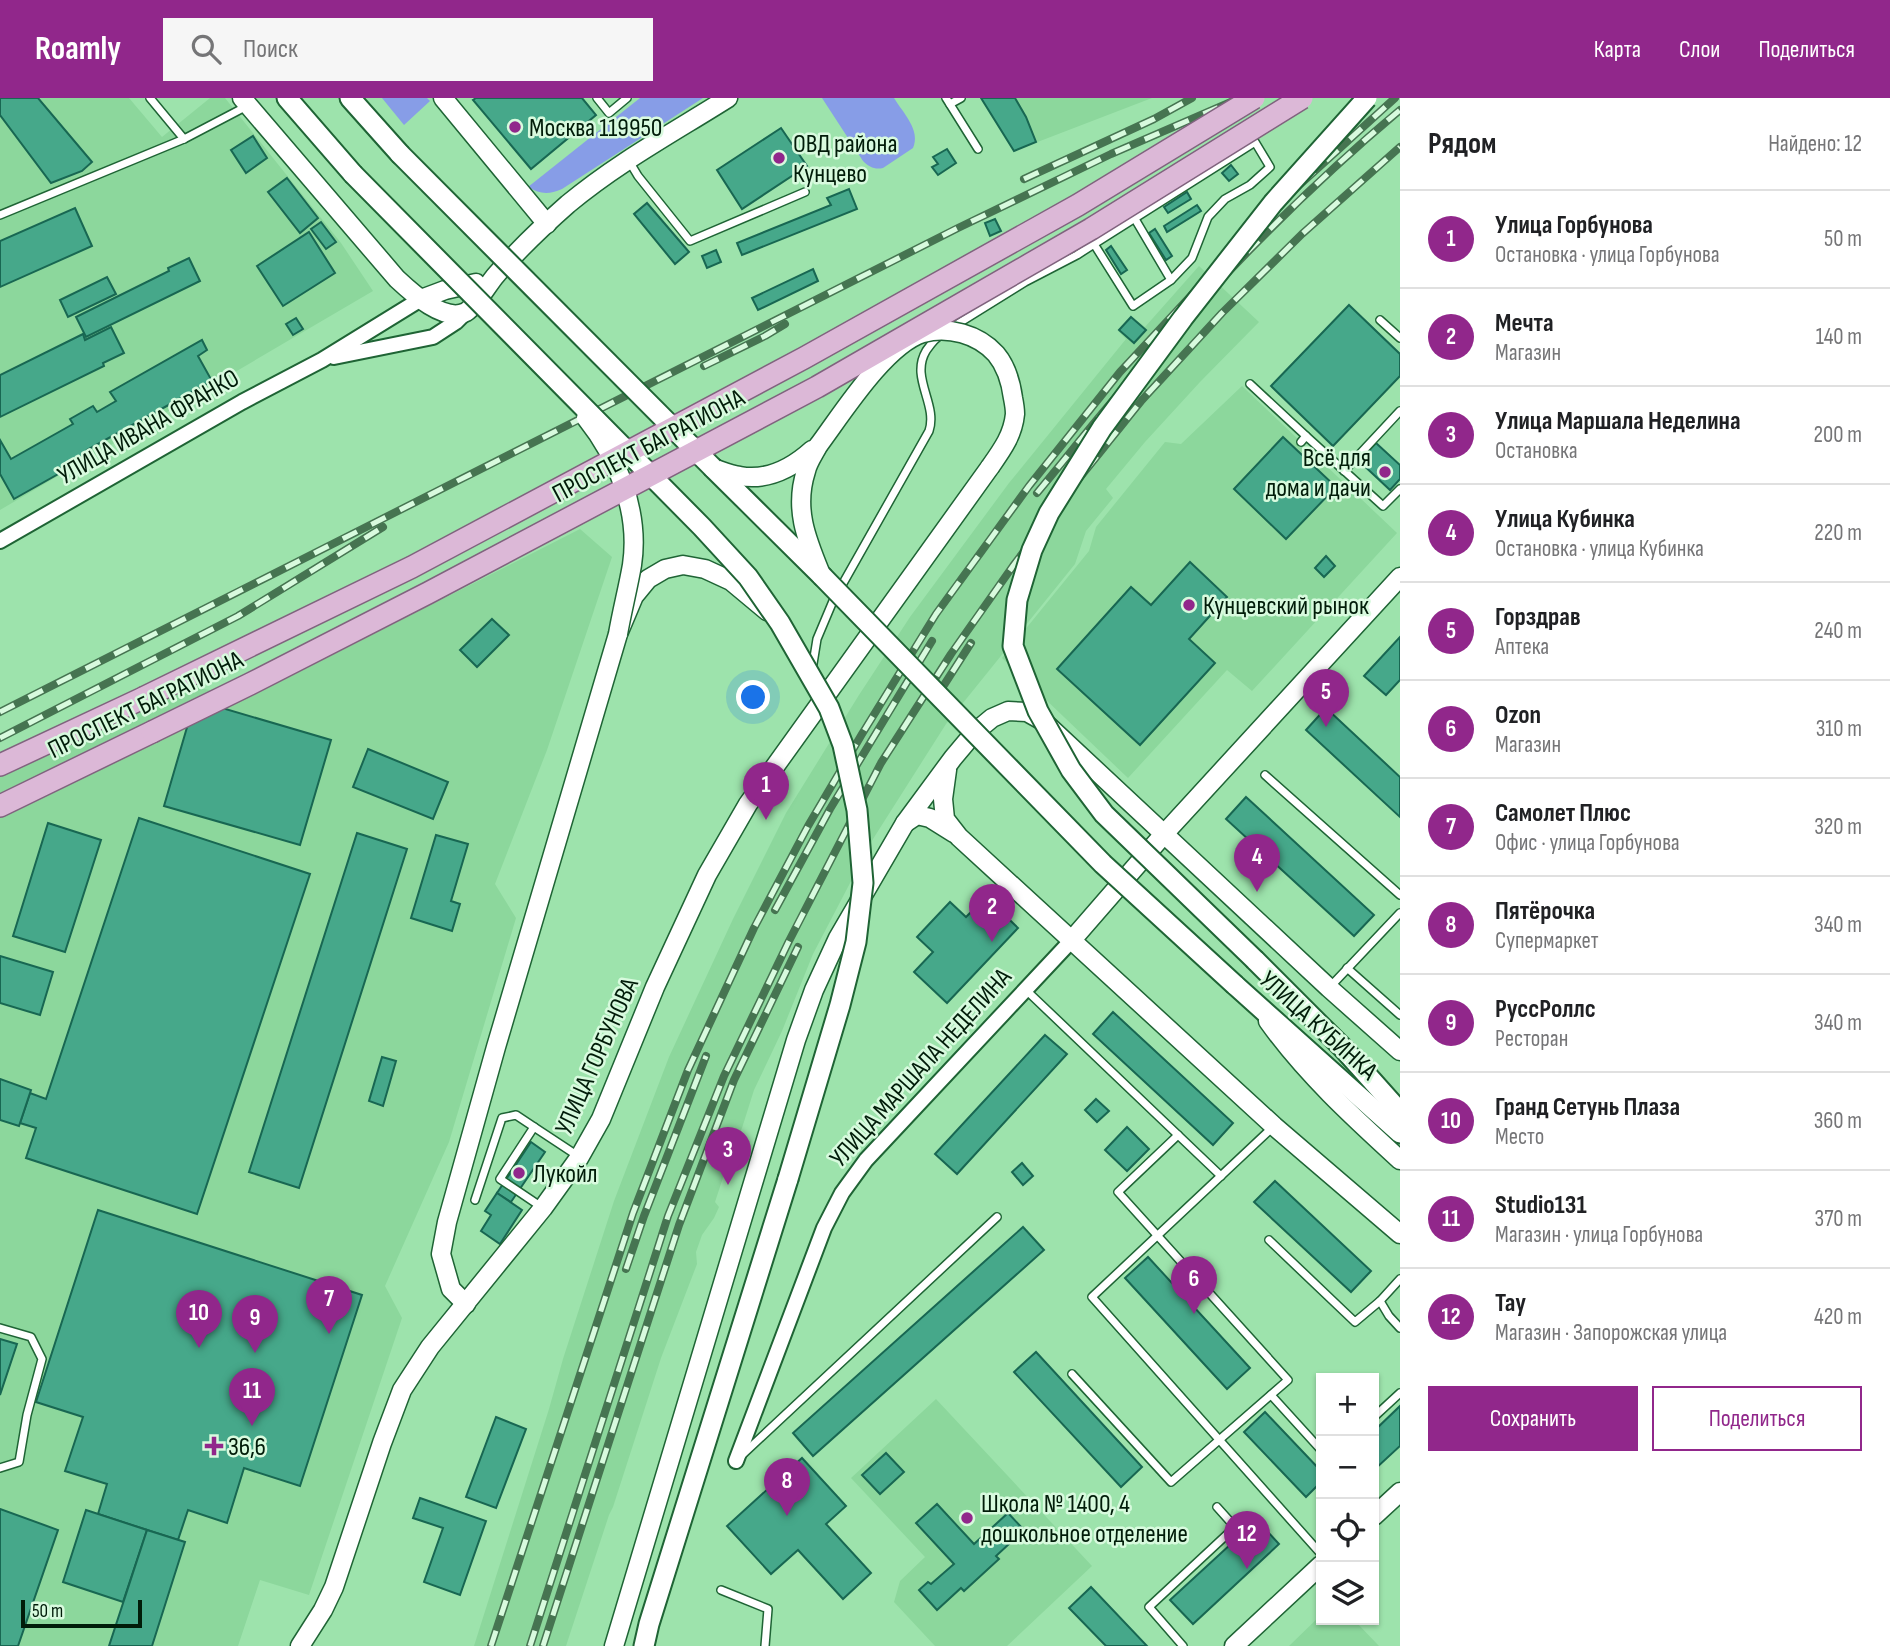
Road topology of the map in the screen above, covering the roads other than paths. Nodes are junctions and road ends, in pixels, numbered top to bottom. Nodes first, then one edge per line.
1 (150, 98) edge
2 (288, 98) edge
3 (349, 98) edge
4 (597, 98) edge
5 (627, 98) edge
6 (727, 98) edge
7 (961, 98) edge
8 (1254, 98) edge
9 (1302, 98) edge
10 (1367, 98) edge
11 (451, 101) edge
12 (948, 101) edge
13 (245, 102) edge
14 (184, 139) junction
15 (978, 149) dead end
16 (629, 160) junction
17 (805, 192) dead end
18 (0, 215) edge
19 (1135, 219) junction
20 (547, 224) junction
21 (1094, 244) junction
22 (495, 275) junction
23 (1171, 280) junction
24 (421, 299) junction
25 (467, 311) junction
26 (1380, 320) dead end
27 (1400, 338) edge
28 (322, 360) junction
29 (553, 376) junction
30 (1250, 384) dead end
31 (1400, 411) edge
32 (818, 446) junction
33 (713, 468) junction
34 (1344, 471) junction
35 (1400, 489) edge
36 (0, 541) edge
37 (822, 576) junction
38 (1400, 577) edge
39 (780, 623) junction
40 (618, 634) junction
41 (819, 706) junction
42 (953, 758) junction
43 (0, 765) edge
44 (1265, 775) dead end
45 (0, 806) edge
46 (905, 823) junction
47 (1164, 834) junction
48 (959, 837) junction
49 (1400, 895) edge
50 (1400, 913) edge
51 (1071, 941) junction
52 (1347, 968) junction
53 (1329, 988) junction
54 (1026, 990) junction
55 (1258, 1007) junction
56 (1400, 1014) edge
57 (1400, 1051) edge
58 (1400, 1112) edge
59 (1274, 1126) junction
60 (534, 1127) junction
61 (1400, 1133) edge
62 (1178, 1135) junction
63 (579, 1158) junction
64 (1400, 1160) edge
65 (1221, 1176) junction
66 (475, 1200) dead end
67 (543, 1208) junction
68 (997, 1217) dead end
69 (1400, 1234) edge
70 (1158, 1235) junction
71 (1269, 1240) dead end
72 (1400, 1279) edge
73 (1380, 1301) junction
74 (466, 1304) junction
75 (0, 1328) edge
76 (1400, 1328) edge
77 (1072, 1374) dead end
78 (1400, 1393) edge
79 (1271, 1395) junction
80 (1379, 1413) edge
81 (1220, 1441) junction
82 (1316, 1444) edge
83 (736, 1461) joint
84 (0, 1468) edge
85 (1400, 1492) edge
86 (1217, 1507) dead end
87 (1379, 1511) edge
88 (1316, 1548) edge
89 (1316, 1570) edge
90 (721, 1590) dead end
91 (300, 1646) edge
92 (614, 1646) edge
93 (645, 1646) edge
94 (765, 1646) edge
95 (1183, 1646) edge
96 (1234, 1646) edge

1 - 14 lane
2 - 29 main road, bridge
3 - 33 main road, УЛИЦА КУБИНКА, bridge
4 - 5 lane
6 - 16 street, УЛИЦА ИВАНА ФРАНКО
7 - 12 lane
8 - 43 main road, ПРОСПЕКТ БАГРАТИОНА, bridge
9 - 45 main road, ПРОСПЕКТ БАГРАТИОНА, bridge
10 - 58 main road, bridge
11 - 20 street
12 - 15 lane
13 - 14 lane
13 - 24 street
14 - 18 lane
16 - 17 lane
16 - 20 street, УЛИЦА ИВАНА ФРАНКО
19 - 21 lane
19 - 23 lane
19 - 23 lane
20 - 22 street, УЛИЦА ИВАНА ФРАНКО
21 - 23 lane
21 - 41 lane
22 - 24 street, УЛИЦА ИВАНА ФРАНКО
22 - 25 street, УЛИЦА ИВАНА ФРАНКО
24 - 25 street
24 - 28 street, УЛИЦА ИВАНА ФРАНКО
25 - 28 street, УЛИЦА ИВАНА ФРАНКО
26 - 27 lane
28 - 36 street, УЛИЦА ИВАНА ФРАНКО
29 - 39 main road, bridge
29 - 40 street, bridge
30 - 34 lane
31 - 34 lane
32 - 33 street
32 - 37 street
32 - 41 street, УЛИЦА ГОРБУНОВА, bridge
33 - 37 main road, УЛИЦА КУБИНКА
34 - 35 lane
37 - 55 main road, УЛИЦА КУБИНКА, bridge
38 - 47 street, УЛИЦА МАРШАЛА НЕДЕЛИНА
39 - 40 street, bridge
39 - 93 main road, bridge
40 - 74 street
41 - 63 street, УЛИЦА ГОРБУНОВА
42 - 46 street
42 - 47 street
42 - 48 street
44 - 49 lane
46 - 48 street
46 - 92 street
47 - 51 street, УЛИЦА МАРШАЛА НЕДЕЛИНА
47 - 53 street
48 - 51 street
50 - 52 lane
51 - 54 street, УЛИЦА МАРШАЛА НЕДЕЛИНА
51 - 59 street
52 - 53 lane
52 - 56 lane
53 - 57 street
54 - 62 lane
54 - 83 street, УЛИЦА МАРШАЛА НЕДЕЛИНА
55 - 61 main road, УЛИЦА КУБИНКА
55 - 64 street
59 - 65 lane
59 - 69 street
60 - 63 lane
60 - 66 lane
60 - 67 lane
62 - 65 lane
62 - 70 lane
63 - 67 street, УЛИЦА ГОРБУНОВА
65 - 70 lane
67 - 74 street, УЛИЦА ГОРБУНОВА
68 - 83 lane
70 - 79 lane
70 - 81 lane
71 - 73 lane
72 - 73 lane
73 - 76 lane
74 - 91 street, УЛИЦА ГОРБУНОВА
75 - 84 lane
77 - 81 lane
78 - 80 lane
79 - 81 lane
79 - 82 lane
81 - 88 lane
85 - 87 street
86 - 95 lane
89 - 96 street
90 - 94 lane

